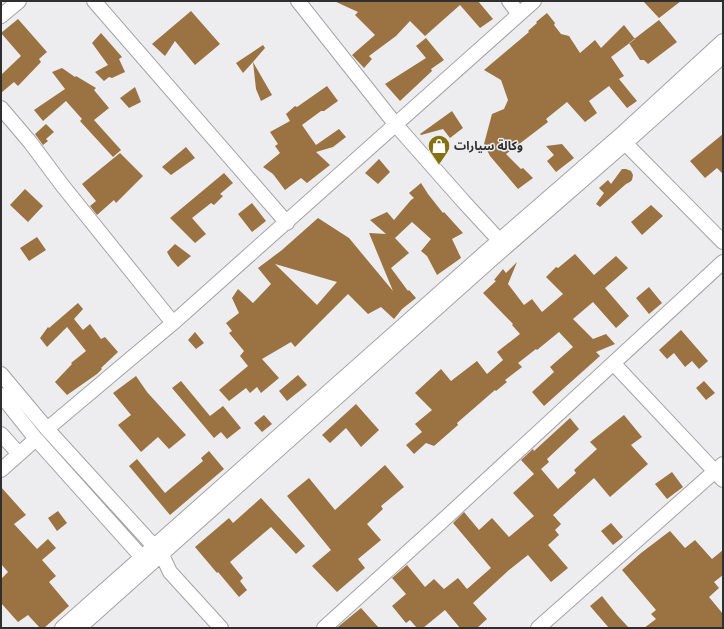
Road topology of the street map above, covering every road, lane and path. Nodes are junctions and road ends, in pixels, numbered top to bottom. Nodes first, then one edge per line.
1 (19, 1) edge
2 (94, 1) edge
3 (298, 1) edge
4 (509, 1) edge
5 (534, 1) edge
6 (520, 14) junction
7 (1, 16) edge
8 (723, 41) edge
9 (723, 56) edge
10 (1, 108) edge
11 (396, 125) junction
12 (625, 143) junction
13 (287, 223) junction
14 (499, 240) junction
15 (723, 242) edge
16 (723, 262) edge
17 (173, 323) junction
18 (614, 364) junction
19 (1, 374) edge
20 (1, 395) edge
21 (47, 429) junction
22 (1, 434) edge
23 (36, 439) junction
24 (19, 454) junction
25 (1, 470) edge
26 (720, 472) edge
27 (158, 550) junction
28 (146, 561) junction
29 (170, 572) junction
30 (62, 628) edge
31 (79, 628) edge
32 (220, 628) edge
33 (324, 628) edge
34 (538, 628) edge

1 - 7 street
2 - 13 street
3 - 11 street
4 - 6 street
5 - 6 street
6 - 11 street
8 - 14 street
9 - 12 street
10 - 17 street
11 - 13 street
11 - 14 street
12 - 15 street
12 - 27 street
13 - 17 street
14 - 27 street
16 - 18 street
17 - 21 street
18 - 26 street
18 - 33 street
19 - 21 street
20 - 23 street
21 - 27 street
22 - 24 street
23 - 24 street
23 - 28 street
24 - 25 street
26 - 34 street
27 - 28 street
27 - 29 street
28 - 29 street
28 - 30 street
28 - 31 street
29 - 32 street

